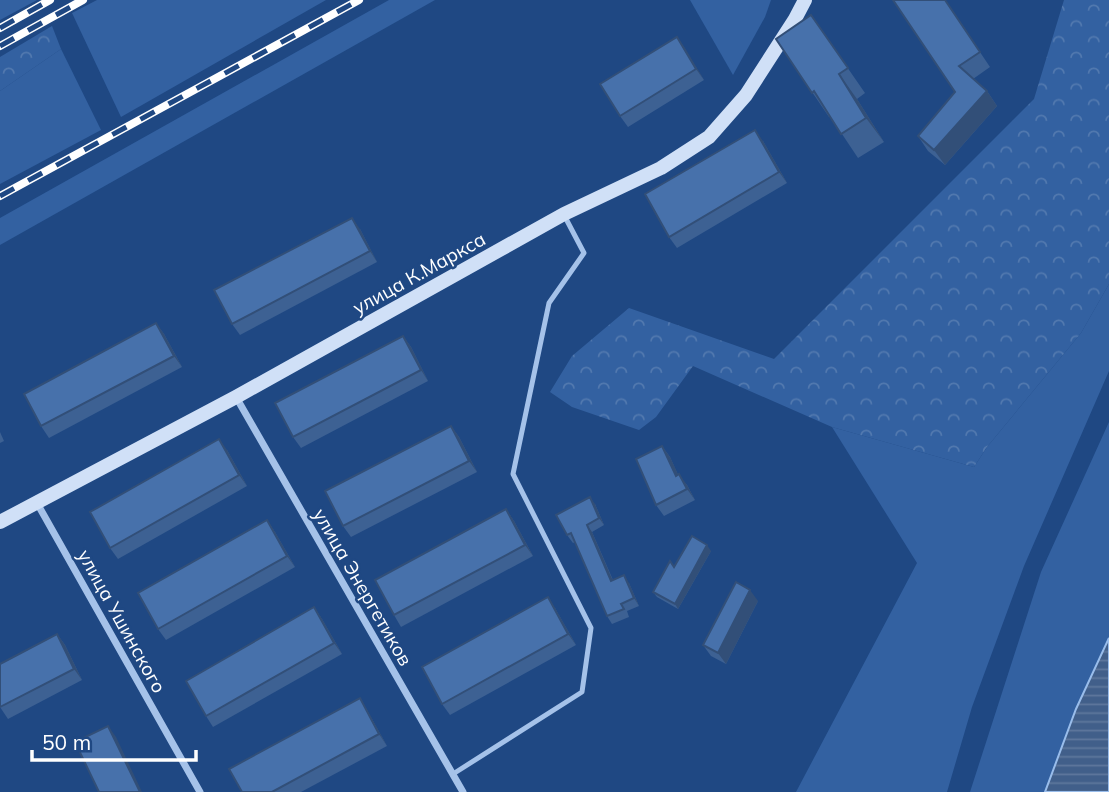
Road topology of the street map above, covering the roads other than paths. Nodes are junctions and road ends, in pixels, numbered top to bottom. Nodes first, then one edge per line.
1 (804, 0) edge
2 (564, 214) junction
3 (236, 397) junction
4 (36, 502) junction
5 (0, 522) edge
6 (453, 774) junction
7 (200, 792) edge
8 (463, 792) edge

1 - 2 main road, улица К.Маркса
2 - 3 main road, улица К.Маркса
2 - 6 lane
3 - 4 main road, улица К.Маркса
3 - 6 street, улица Энергетиков
4 - 5 main road, улица К.Маркса
4 - 7 street, улица Ушинского
6 - 8 street, улица Энергетиков

